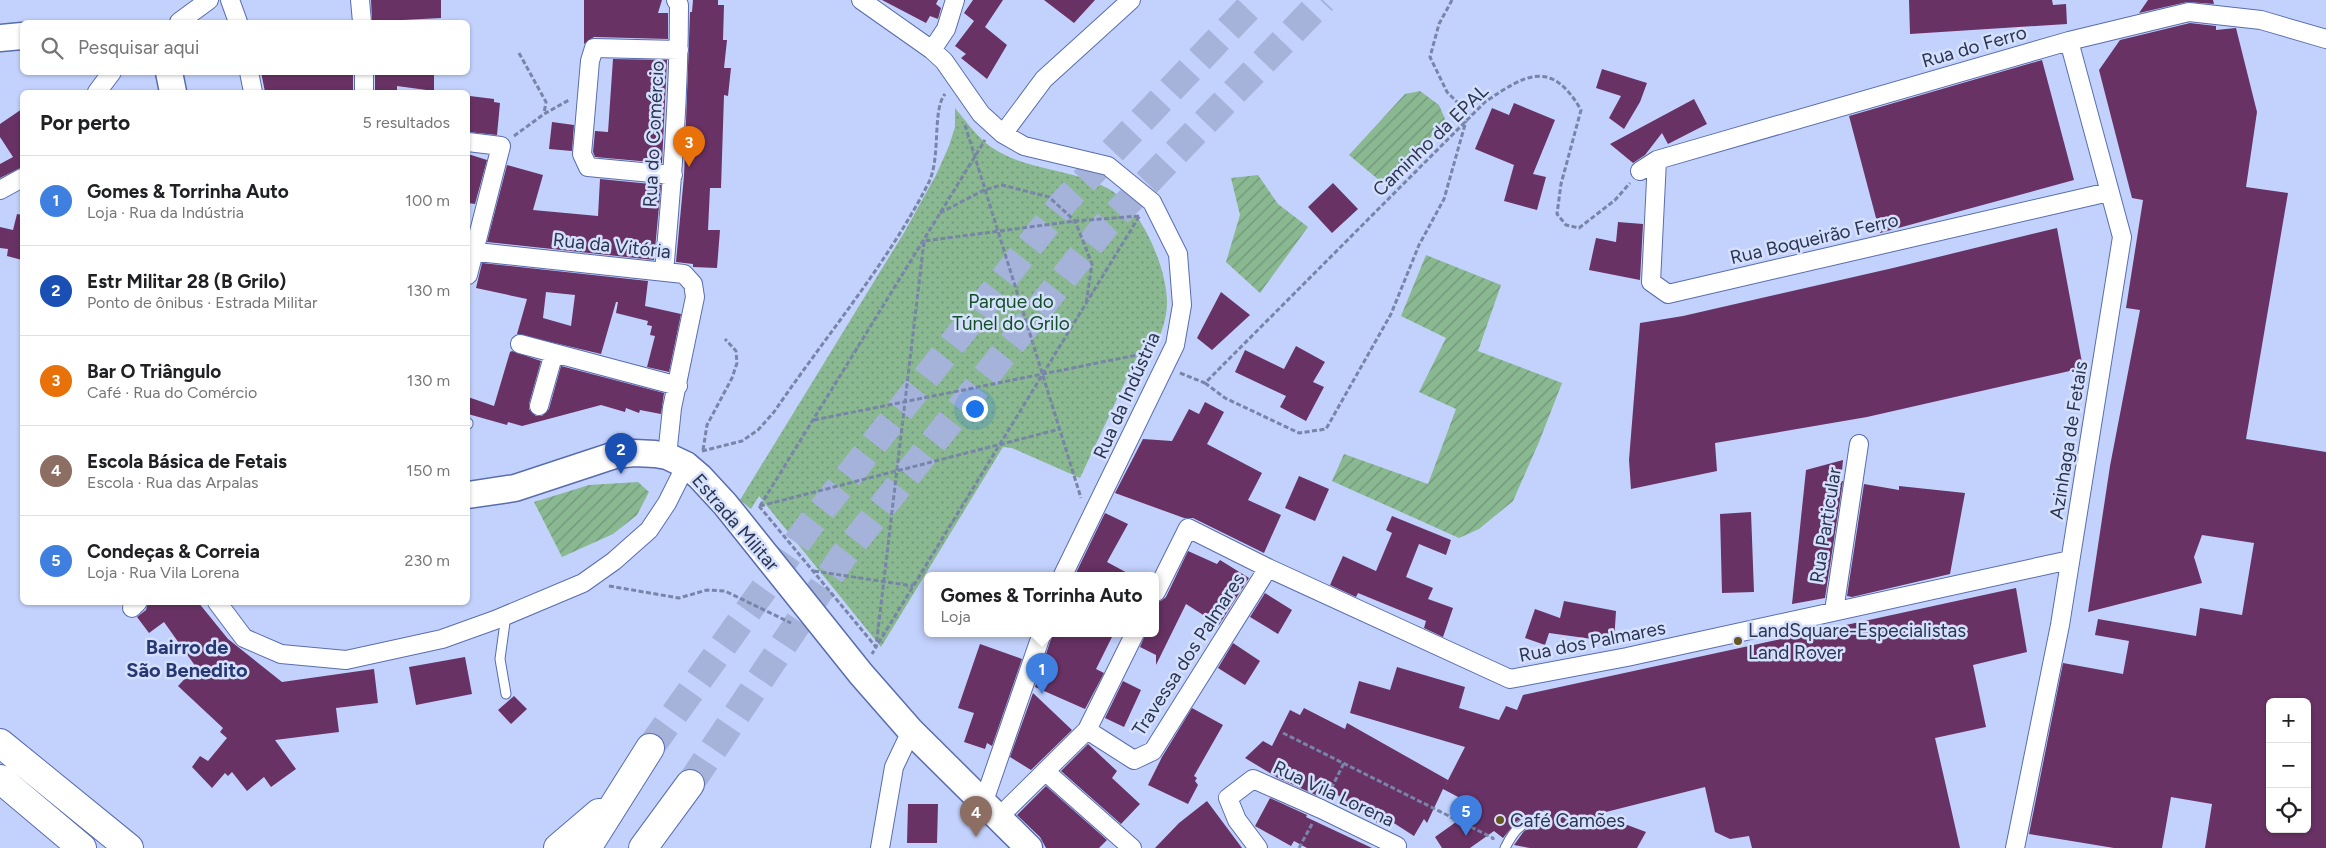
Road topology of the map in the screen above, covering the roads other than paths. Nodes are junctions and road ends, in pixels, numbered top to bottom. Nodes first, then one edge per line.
1 (209, 0) edge
2 (230, 0) edge
3 (360, 0) edge
4 (676, 0) edge
5 (861, 0) edge
6 (955, 0) edge
7 (1125, 2) edge
8 (182, 20) edge
9 (237, 20) edge
10 (362, 20) edge
11 (20, 36) edge
12 (0, 38) edge
13 (2326, 39) edge
14 (2069, 41) junction
15 (679, 50) junction
16 (932, 50) junction
17 (110, 75) edge
18 (170, 75) edge
19 (250, 75) edge
20 (364, 75) edge
21 (98, 90) edge
22 (173, 90) edge
23 (253, 90) edge
24 (364, 90) edge
25 (998, 130) junction
26 (470, 142) edge
27 (1657, 160) junction
28 (1640, 171) road end
29 (673, 175) junction
30 (20, 179) edge
31 (0, 190) edge
32 (2110, 192) junction
33 (471, 251) edge
34 (664, 272) junction
35 (520, 344) dead end
36 (554, 353) junction
37 (678, 386) junction
38 (539, 406) dead end
39 (1859, 444) dead end
40 (685, 457) junction
41 (470, 495) edge
42 (2070, 560) junction
43 (1268, 568) junction
44 (1064, 572) edge
45 (1159, 586) edge
46 (219, 605) edge
47 (1834, 612) junction
48 (506, 615) junction
49 (1041, 637) edge
50 (1133, 637) edge
51 (506, 694) dead end
52 (1087, 730) junction
53 (911, 731) junction
54 (0, 743) edge
55 (650, 748) tunnel mouth
56 (1046, 772) junction
57 (0, 779) edge
58 (618, 797) junction
59 (992, 809) junction
60 (1544, 816) dead end
61 (1397, 846) dead end
62 (82, 848) edge
63 (129, 848) edge
64 (558, 848) edge
65 (587, 848) edge
66 (643, 848) edge
67 (658, 848) edge
68 (880, 848) edge
69 (1030, 848) edge
70 (1132, 848) edge
71 (1258, 848) edge
72 (1505, 848) edge
73 (2015, 848) edge

1 - 8 street
2 - 9 street
3 - 10 street
4 - 15 street, Rua do Comércio
5 - 16 street, Rua da Indústria
6 - 16 street
7 - 25 street
11 - 12 street
13 - 14 street, Rua do Ferro
14 - 27 street, Rua do Ferro
14 - 32 street, Azinhaga de Fetais
15 - 29 street, Rua do Comércio
15 - 29 street
16 - 25 street, Rua da Indústria
17 - 21 street
18 - 22 street
19 - 23 street
20 - 24 street
25 - 44 street, Rua da Indústria
26 - 33 street
27 - 28 street, Rua do Ferro
27 - 32 street, Rua Boqueirão Ferro
29 - 34 street, Rua do Comércio
30 - 31 street
32 - 42 street, Azinhaga de Fetais
33 - 34 street, Rua da Vitória
34 - 37 street, Rua da Vitória
35 - 36 street
36 - 37 street
36 - 38 street
37 - 40 street, Rua da Vitória
39 - 47 street, Rua Particular
40 - 41 street
40 - 48 street, Rua da Vitória
40 - 53 street, Estrada Militar
42 - 47 street, Rua dos Palmares
42 - 73 street, Azinhaga de Fetais
43 - 45 street, Rua dos Palmares
43 - 47 street, Rua dos Palmares
43 - 52 street, Travessa dos Palmares
46 - 48 street, Rua da Vitória
48 - 51 lane
49 - 59 street
50 - 52 street
52 - 56 street
53 - 59 street, Estrada Militar
53 - 68 street
54 - 63 highway
55 - 58 highway
56 - 59 street
56 - 70 street
57 - 62 highway
58 - 64 highway
58 - 65 highway
59 - 69 street, Estrada Militar
60 - 72 lane
61 - 71 street, Rua Vila Lorena
66 - 67 highway

